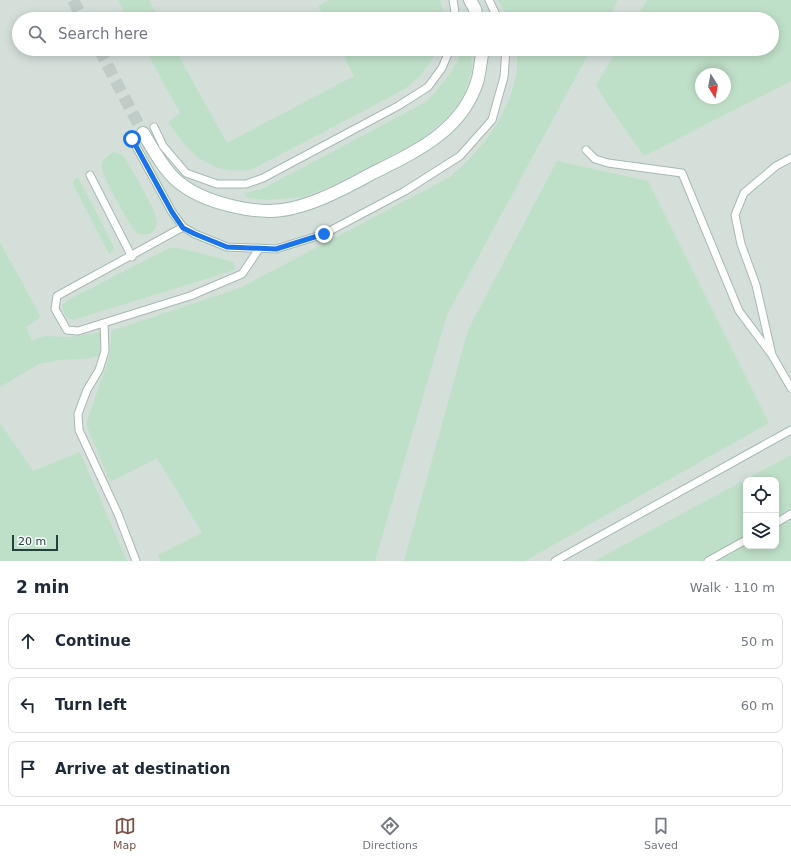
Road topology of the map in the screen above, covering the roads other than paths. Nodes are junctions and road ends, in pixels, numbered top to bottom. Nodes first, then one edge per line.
1 (453, 0) edge
2 (470, 0) edge
3 (489, 0) edge
4 (455, 12) edge
5 (476, 12) edge
6 (495, 12) edge
7 (447, 56) edge
8 (482, 56) edge
9 (506, 56) edge
10 (154, 127) dead end
11 (143, 133) tunnel mouth
12 (132, 139) dead end
13 (586, 150) dead end
14 (791, 158) edge
15 (90, 175) dead end
16 (183, 228) junction
17 (259, 249) junction
18 (132, 257) junction
19 (104, 323) junction
20 (772, 355) junction
21 (791, 388) edge
22 (791, 430) edge
23 (791, 514) edge
24 (779, 521) edge
25 (743, 542) edge
26 (136, 561) edge
27 (555, 561) edge
28 (708, 561) edge

1 - 4 lane
2 - 5 main road
3 - 6 lane
7 - 10 lane
8 - 11 main road
9 - 17 lane
12 - 16 lane
13 - 20 lane
14 - 20 lane
15 - 18 lane
16 - 17 lane
16 - 18 lane
17 - 19 lane
18 - 19 lane
19 - 26 lane
20 - 21 lane
22 - 27 lane
23 - 24 lane
25 - 28 lane

